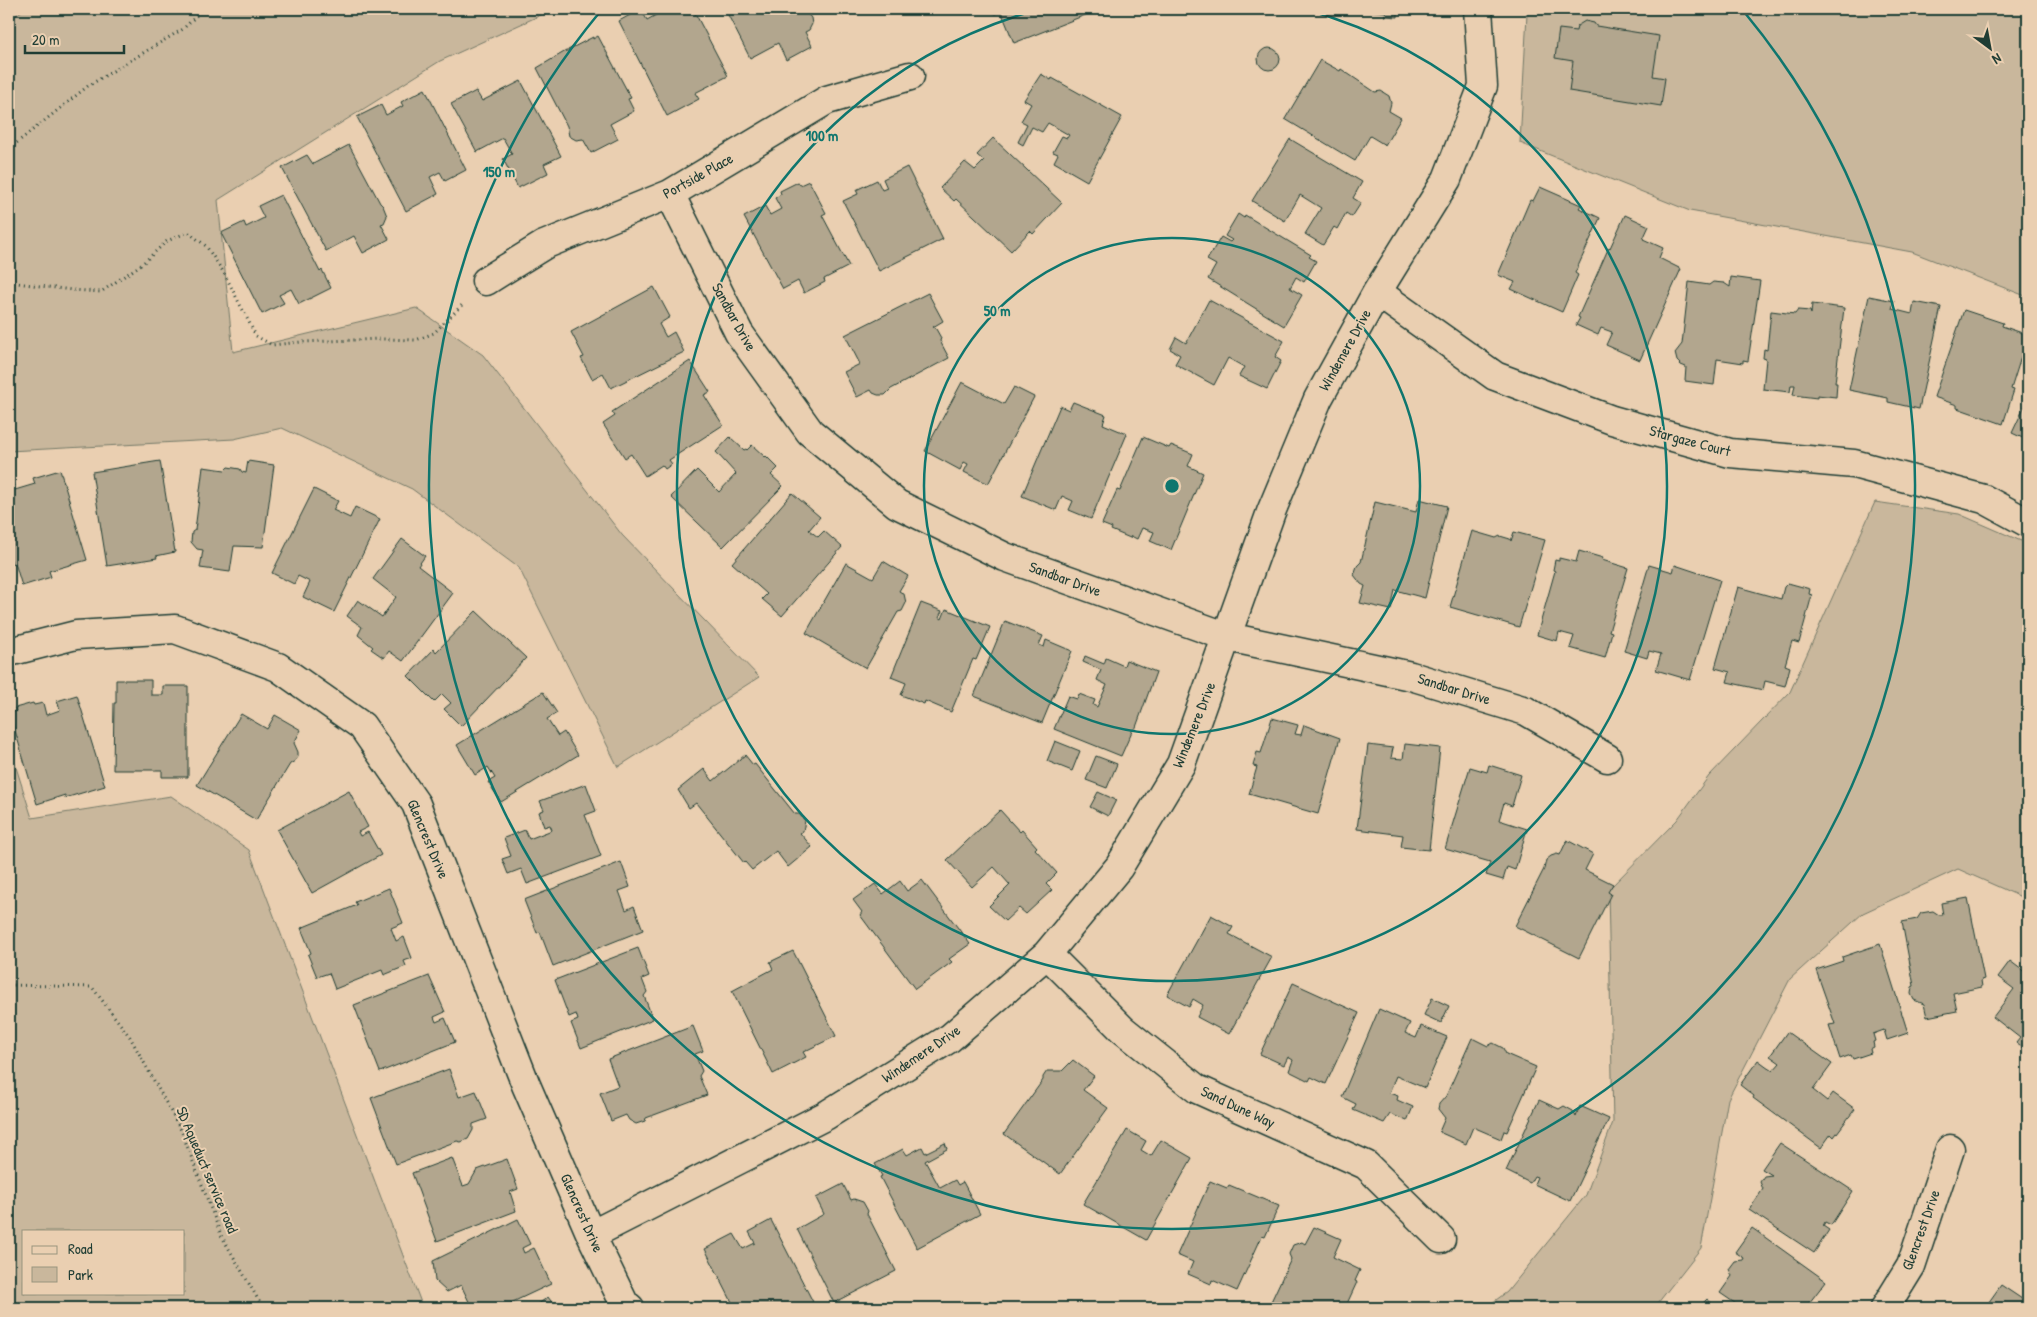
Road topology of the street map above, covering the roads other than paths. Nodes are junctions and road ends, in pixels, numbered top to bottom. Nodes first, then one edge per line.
1 (1478, 9) edge
2 (910, 76) dead end
3 (670, 194) junction
4 (486, 281) road end
5 (1377, 292) junction
6 (2028, 523) edge
7 (1228, 637) junction
8 (9, 652) edge
9 (1607, 758) dead end
10 (1047, 954) junction
11 (1950, 1149) dead end
12 (591, 1235) junction
13 (1441, 1239) dead end
14 (630, 1308) edge
15 (1885, 1308) edge

1 - 5 street, Windemere Drive
2 - 3 street, Portside Place
3 - 4 street, Portside Place
3 - 7 street, Sandbar Drive
5 - 6 street, Stargaze Court
5 - 7 street, Windemere Drive
7 - 9 street, Sandbar Drive
7 - 10 street, Windemere Drive
8 - 12 street, Glencrest Drive
10 - 12 street, Windemere Drive
10 - 13 street, Sand Dune Way
11 - 15 street, Glencrest Drive
12 - 14 street, Glencrest Drive

